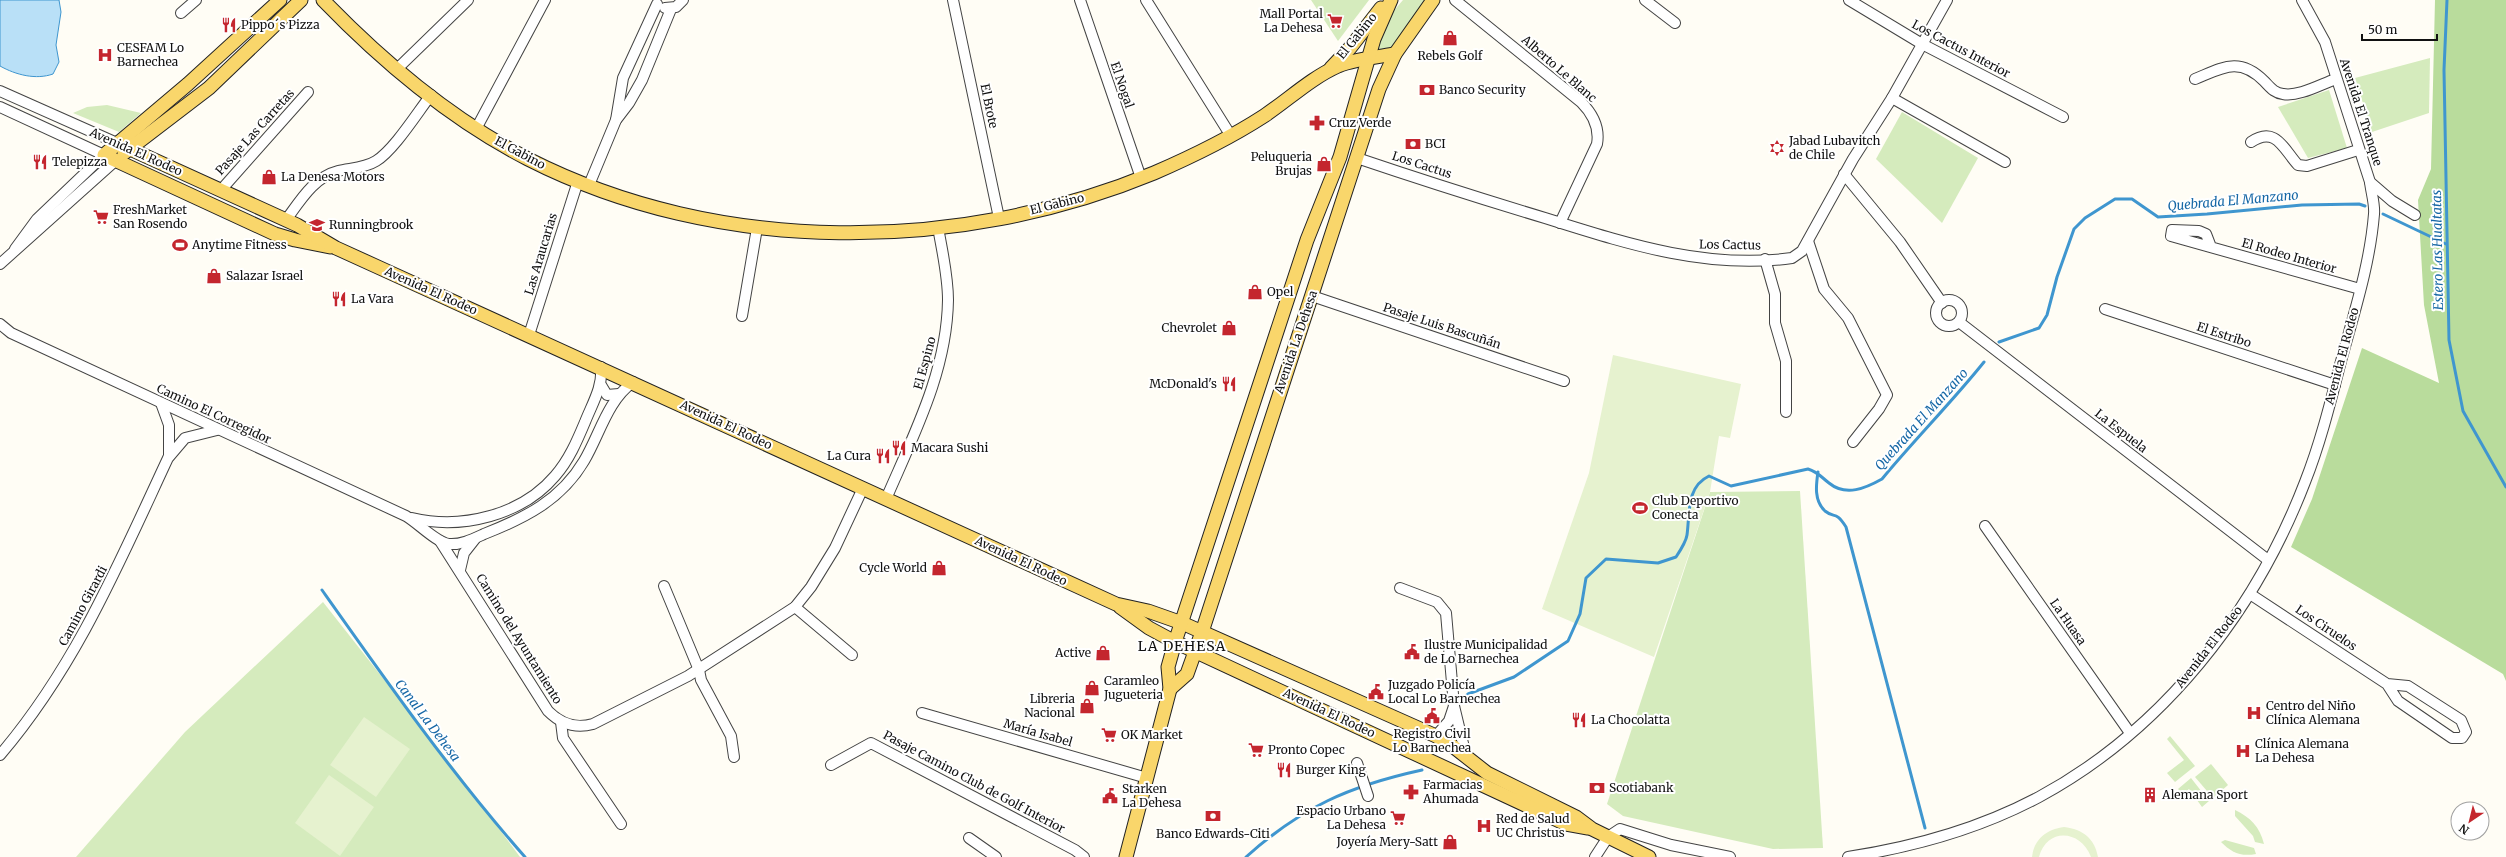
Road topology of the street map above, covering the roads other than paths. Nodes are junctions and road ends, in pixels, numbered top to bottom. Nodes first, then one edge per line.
1 (196, 0) edge
2 (280, 0) edge
3 (301, 0) edge
4 (323, 0) edge
5 (468, 0) edge
6 (545, 0) edge
7 (683, 0) edge
8 (953, 0) edge
9 (1080, 0) edge
10 (1146, 0) edge
11 (1387, 0) edge
12 (1391, 0) edge
13 (1433, 0) edge
14 (1455, 0) edge
15 (1645, 0) edge
16 (1849, 0) edge
17 (1947, 0) edge
18 (2302, 0) edge
19 (656, 2) edge
20 (671, 9) junction
21 (181, 13) dead end
22 (1675, 23) dead end
23 (1922, 44) junction
24 (1395, 54) junction
25 (1367, 59) junction
26 (398, 68) junction
27 (1327, 72) junction
28 (2194, 79) dead end
29 (2336, 79) junction
30 (0, 91) edge
31 (308, 92) dead end
32 (431, 95) junction
33 (1892, 98) junction
34 (0, 107) edge
35 (2062, 117) dead end
36 (616, 120) junction
37 (476, 129) junction
38 (1230, 136) junction
39 (2251, 142) dead end
40 (123, 146) junction
41 (2358, 150) junction
42 (109, 158) junction
43 (1356, 158) junction
44 (2005, 162) dead end
45 (1844, 174) junction
46 (1141, 178) junction
47 (2370, 182) junction
48 (583, 183) junction
49 (221, 190) junction
50 (2415, 215) dead end
51 (999, 218) junction
52 (286, 220) junction
53 (1560, 223) junction
54 (938, 227) junction
55 (757, 228) junction
56 (1808, 241) junction
57 (2211, 247) dead end
58 (336, 248) junction
59 (1765, 259) junction
60 (0, 264) edge
61 (2360, 289) junction
62 (1312, 296) junction
63 (1942, 303) junction
64 (2105, 309) dead end
65 (742, 316) dead end
66 (1959, 322) junction
67 (0, 324) edge
68 (0, 330) edge
69 (11, 333) junction
70 (529, 335) junction
71 (601, 367) junction
72 (1564, 381) dead end
73 (633, 382) junction
74 (601, 385) junction
75 (2335, 386) junction
76 (619, 394) junction
77 (161, 403) junction
78 (1786, 412) dead end
79 (217, 430) junction
80 (1853, 442) dead end
81 (168, 458) junction
82 (863, 488) junction
83 (886, 499) junction
84 (406, 516) junction
85 (1985, 526) dead end
86 (477, 537) junction
87 (440, 541) junction
88 (2268, 560) junction
89 (460, 570) junction
90 (664, 586) dead end
91 (1400, 588) dead end
92 (2250, 594) junction
93 (1116, 604) junction
94 (795, 607) junction
95 (1182, 623) junction
96 (1202, 632) junction
97 (1175, 642) junction
98 (1195, 651) junction
99 (852, 655) dead end
100 (699, 670) junction
101 (1301, 676) junction
102 (2387, 684) junction
103 (1170, 689) junction
104 (1286, 693) junction
105 (1454, 706) junction
106 (922, 714) dead end
107 (561, 722) junction
108 (2130, 733) junction
109 (1436, 736) junction
110 (0, 755) edge
111 (1466, 756) junction
112 (734, 757) dead end
113 (1357, 763) dead end
114 (831, 765) dead end
115 (1147, 778) junction
116 (1366, 789) dead end
117 (621, 824) dead end
118 (1592, 829) junction
119 (1608, 837) junction
120 (969, 838) dead end
121 (996, 857) edge
122 (1084, 857) edge
123 (1126, 857) edge
124 (1595, 857) edge
125 (1649, 857) edge
126 (1730, 857) edge
127 (1848, 857) edge

1 - 21 street
2 - 40 main road
3 - 40 main road
4 - 26 main road, El Gabino
5 - 26 street
6 - 37 street
7 - 20 street
8 - 51 street, El Brote
9 - 46 street, El Nogal
10 - 38 street
11 - 27 main road, El Gabino
12 - 25 main road, Avenida La Dehesa
13 - 24 main road, Avenida La Dehesa
14 - 53 street, Alberto Le Blanc
15 - 22 street
16 - 23 street, Los Cactus Interior
17 - 23 street, Los Cactus
18 - 29 street, Avenida El Tranque
19 - 20 street, Las Araucarias
19 - 36 street, Las Araucarias
20 - 36 street, Las Araucarias
23 - 33 street, Los Cactus
23 - 35 street, Los Cactus Interior
24 - 25 main road, El Gabino
24 - 43 main road, Avenida La Dehesa
25 - 27 main road, El Gabino
25 - 95 main road, Avenida La Dehesa
26 - 32 main road, El Gabino
27 - 38 main road, El Gabino
28 - 29 street
29 - 41 street, Avenida El Tranque
30 - 40 street, Avenida El Rodeo
31 - 49 street, Pasaje Las Carretas
32 - 37 main road, El Gabino
32 - 52 street
33 - 44 street
33 - 45 street, Los Cactus
34 - 42 street, Avenida El Rodeo
36 - 48 street, Las Araucarias
37 - 48 main road, El Gabino
38 - 46 main road, El Gabino
39 - 41 street
40 - 42 main road
40 - 49 main road, Avenida El Rodeo
41 - 47 street, Avenida El Tranque
42 - 58 main road, Avenida El Rodeo
42 - 60 street
43 - 53 street, Los Cactus
43 - 62 main road, Avenida La Dehesa
45 - 56 street, Los Cactus
45 - 63 street
46 - 51 main road, El Gabino
47 - 50 street, Avenida El Tranque
47 - 61 street, Avenida El Rodeo
48 - 55 main road, El Gabino
48 - 70 street, Las Araucarias
49 - 52 main road, Avenida El Rodeo
51 - 54 main road, El Gabino
52 - 58 main road, Avenida El Rodeo
53 - 59 street, Los Cactus
54 - 55 main road, El Gabino
54 - 83 street, El Espino
55 - 65 street
56 - 59 street, Los Cactus
56 - 80 street
57 - 61 street, El Rodeo Interior
58 - 70 main road, Avenida El Rodeo
59 - 78 street
61 - 75 street, Avenida El Rodeo
62 - 72 street, Pasaje Luis Bascuñán
62 - 96 main road, Avenida La Dehesa
63 - 66 street
63 - 66 street
64 - 75 street, El Estribo
66 - 88 street, La Espuela
67 - 69 street, Camino El Corregidor
68 - 69 street, Camino El Corregidor
69 - 77 street, Camino El Corregidor
70 - 71 main road, Avenida El Rodeo
71 - 73 main road, Avenida El Rodeo
71 - 74 street, Camino El Corregidor
73 - 76 street
73 - 82 main road, Avenida El Rodeo
74 - 76 street
74 - 84 street, Camino El Corregidor
75 - 88 street, Avenida El Rodeo
76 - 86 street
77 - 79 street, Camino El Corregidor
77 - 81 street, Camino Girardi
79 - 81 street, Camino Girardi
79 - 84 street, Camino El Corregidor
81 - 110 street, Camino Girardi
82 - 83 main road, Avenida El Rodeo
82 - 94 street, Camino del Ayuntamiento
83 - 93 main road, Avenida El Rodeo
84 - 87 street, Camino El Corregidor
85 - 108 street, La Huasa
86 - 87 street
86 - 89 street, Camino del Ayuntamiento
87 - 89 street, Camino del Ayuntamiento
88 - 92 street, Avenida El Rodeo
89 - 107 street, Camino del Ayuntamiento
90 - 100 street
91 - 105 street
92 - 102 street, Los Ciruelos
92 - 108 street, Avenida El Rodeo
93 - 95 main road, Avenida El Rodeo
93 - 97 main road, Avenida El Rodeo
94 - 99 street
94 - 100 street, Camino del Ayuntamiento
95 - 96 main road, Avenida El Rodeo
95 - 97 main road, Avenida La Dehesa
96 - 98 main road, Avenida La Dehesa
96 - 101 main road, Avenida El Rodeo
97 - 98 main road, Avenida El Rodeo
97 - 103 main road, Avenida La Dehesa
98 - 103 main road, Avenida La Dehesa
98 - 104 main road, Avenida El Rodeo
100 - 107 street, Camino del Ayuntamiento
100 - 112 street
101 - 104 main road
101 - 109 main road, Avenida El Rodeo
102 - 102 street, Los Ciruelos
103 - 115 main road, Avenida La Dehesa
104 - 118 main road, Avenida El Rodeo
105 - 109 street
105 - 111 street
106 - 115 street, María Isabel
107 - 117 street
108 - 127 street, Avenida El Rodeo
109 - 111 main road, Avenida El Rodeo
111 - 118 main road, Avenida El Rodeo
113 - 116 street
114 - 122 street, Pasaje Camino Club de Golf Interior
115 - 123 main road, Avenida La Dehesa
118 - 119 main road, Avenida El Rodeo
119 - 124 street
119 - 125 main road, Avenida El Rodeo
119 - 126 street
120 - 121 street

